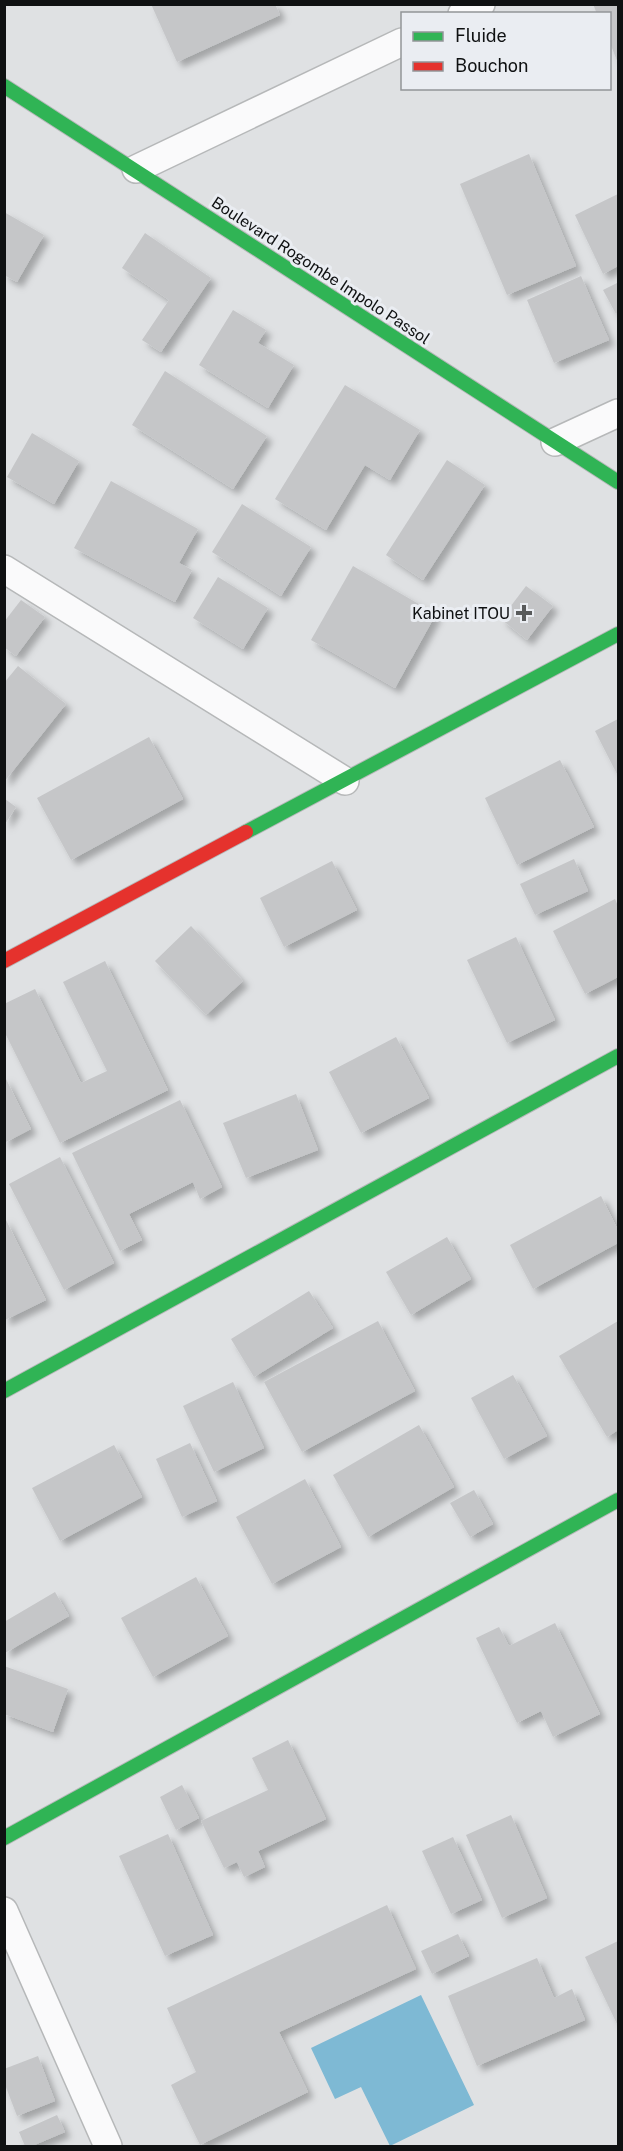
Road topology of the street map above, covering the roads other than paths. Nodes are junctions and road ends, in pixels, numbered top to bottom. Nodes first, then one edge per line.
1 (481, 4) edge
2 (466, 12) edge
3 (401, 42) edge
4 (4, 86) edge
5 (136, 169) junction
6 (618, 413) edge
7 (555, 442) junction
8 (618, 482) edge
9 (4, 569) edge
10 (618, 634) edge
11 (345, 781) junction
12 (4, 961) edge
13 (618, 1056) edge
14 (4, 1391) edge
15 (618, 1500) edge
16 (4, 1838) edge
17 (4, 1911) edge
18 (108, 2146) edge

1 - 2 street
3 - 5 street
4 - 5 street, Boulevard Rogombe Impolo Passol
5 - 7 street, Boulevard Rogombe Impolo Passol
6 - 7 street
7 - 8 street, Boulevard Rogombe Impolo Passol
9 - 11 street
10 - 11 street
11 - 12 street
13 - 14 street
15 - 16 street
17 - 18 street

